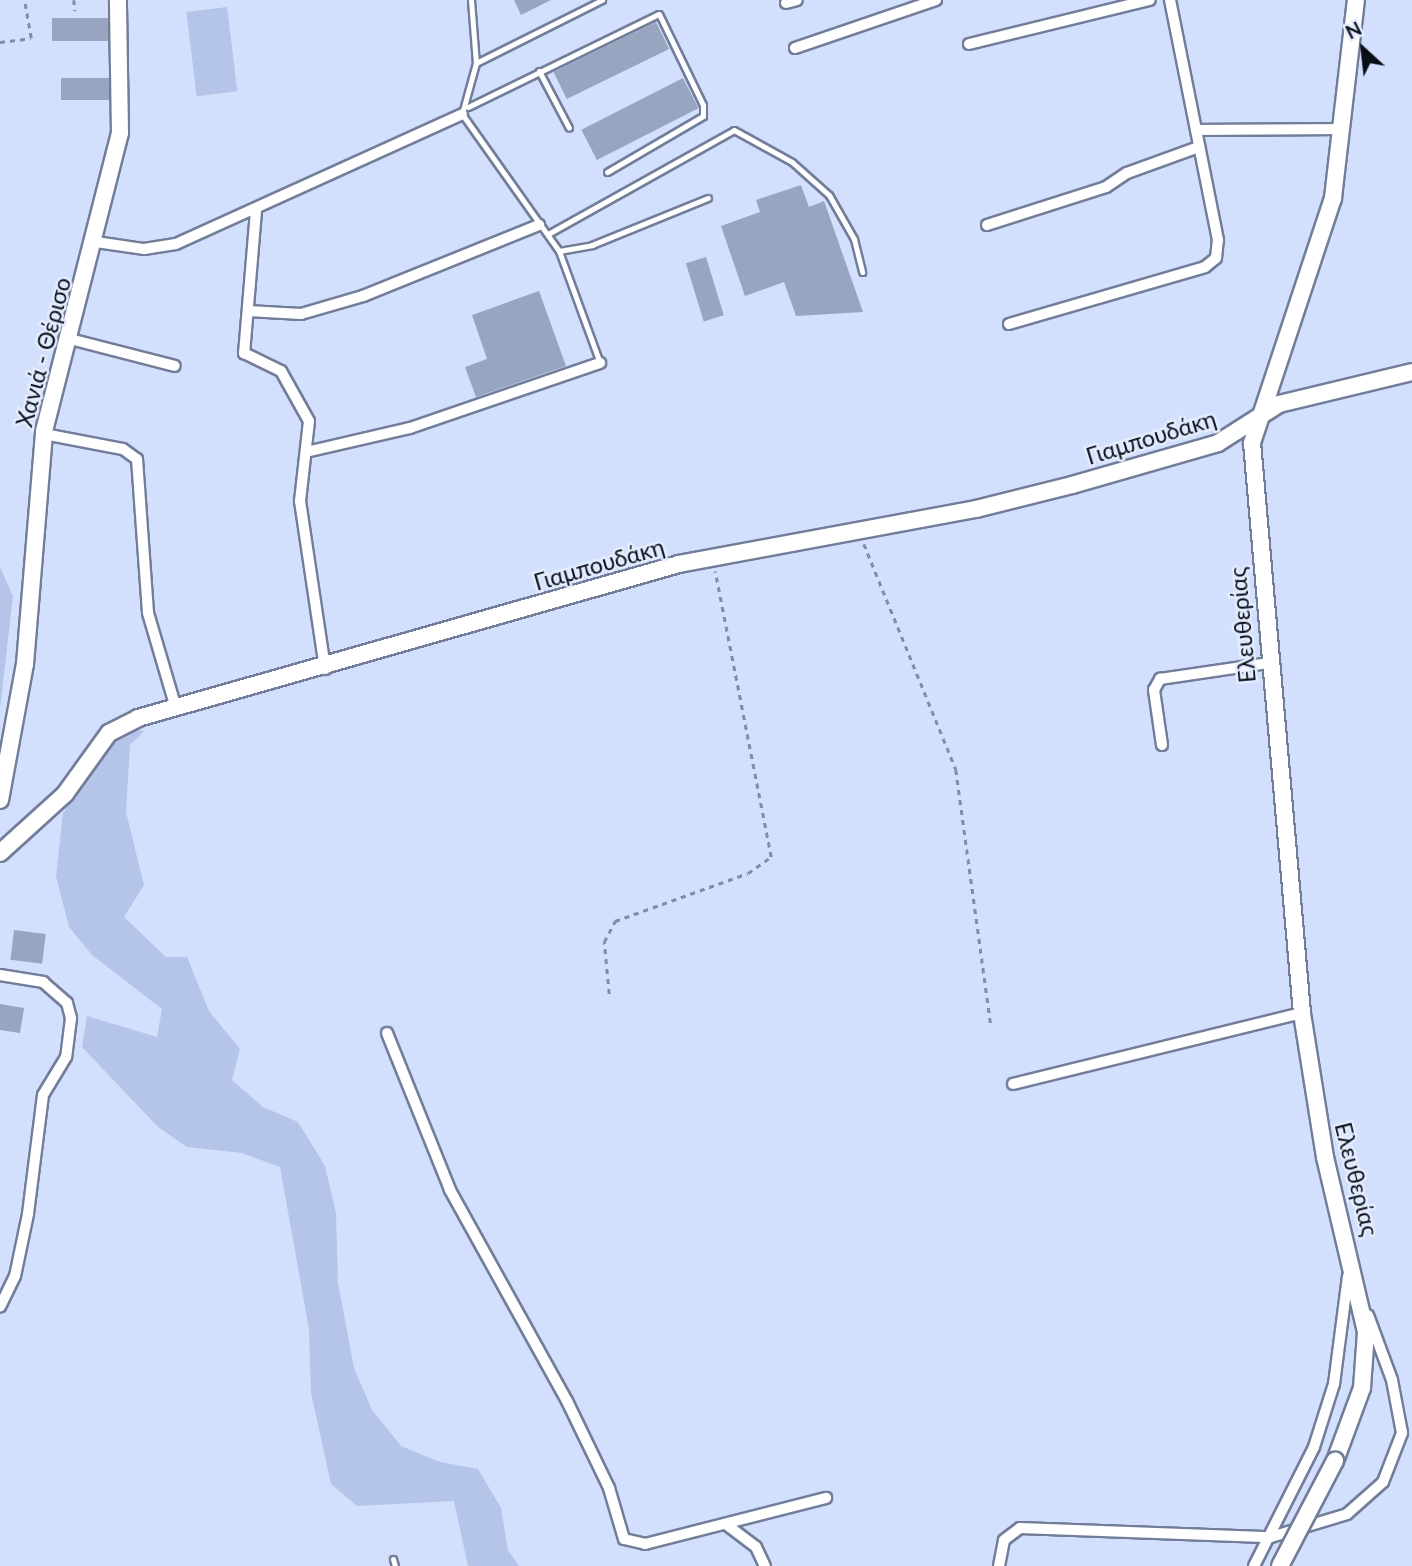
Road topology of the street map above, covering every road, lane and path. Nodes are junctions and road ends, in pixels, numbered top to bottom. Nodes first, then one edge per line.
1 (24, 0) edge
2 (74, 0) edge
3 (118, 0) edge
4 (471, 0) edge
5 (602, 0) edge
6 (936, 0) edge
7 (1150, 0) edge
8 (1170, 0) edge
9 (1356, 0) edge
10 (75, 11) dead end
11 (0, 42) edge
12 (969, 44) dead end
13 (795, 48) dead end
14 (476, 63) junction
15 (539, 71) junction
16 (465, 111) junction
17 (569, 128) dead end
18 (1342, 129) junction
19 (1196, 130) junction
20 (1199, 148) junction
21 (607, 172) dead end
22 (708, 198) dead end
23 (256, 211) junction
24 (538, 225) junction
25 (987, 225) dead end
26 (548, 234) junction
27 (96, 242) junction
28 (559, 251) junction
29 (862, 272) dead end
30 (248, 311) junction
31 (1009, 324) dead end
32 (70, 338) junction
33 (600, 363) joint
34 (176, 366) dead end
35 (1412, 372) edge
36 (1261, 413) junction
37 (44, 434) junction
38 (306, 452) junction
39 (859, 531) junction
40 (712, 558) junction
41 (1268, 663) junction
42 (325, 669) junction
43 (176, 708) junction
44 (1162, 745) dead end
45 (0, 800) edge
46 (0, 853) edge
47 (0, 975) edge
48 (609, 994) dead end
49 (1302, 1013) junction
50 (991, 1026) dead end
51 (387, 1033) dead end
52 (1013, 1084) dead end
53 (1351, 1251) junction
54 (1363, 1304) junction
55 (0, 1307) edge
56 (826, 1498) dead end
57 (727, 1525) junction
58 (1271, 1537) junction
59 (765, 1566) edge
60 (999, 1566) edge
61 (1254, 1566) edge
62 (1280, 1566) edge

1 - 11 path
2 - 10 path
3 - 27 main road, Χανιά - Θέρισο
4 - 14 lane
5 - 14 lane
6 - 13 street
7 - 12 street
8 - 19 street
9 - 18 main road, Ελευθερίας
14 - 16 lane
15 - 16 lane
15 - 17 lane
15 - 21 lane
16 - 23 street
16 - 24 lane
18 - 19 street
18 - 36 main road, Ελευθερίας
19 - 20 street
20 - 25 street
20 - 31 street
22 - 28 lane
23 - 27 street
23 - 30 street
24 - 26 lane
24 - 30 street
26 - 28 lane
26 - 29 lane
27 - 32 main road, Χανιά - Θέρισο
28 - 33 lane
30 - 38 street
32 - 34 street
32 - 37 main road, Χανιά - Θέρισο
33 - 38 street
35 - 36 main road, Γιαμπουδάκη
36 - 39 main road, Γιαμπουδάκη
36 - 41 main road, Ελευθερίας
37 - 43 street
37 - 45 main road, Χανιά - Θέρισο
38 - 42 street
39 - 40 main road, Γιαμπουδάκη
39 - 50 path
40 - 42 main road, Γιαμπουδάκη
40 - 48 path
41 - 44 street
41 - 49 main road, Ελευθερίας
42 - 43 main road, Γιαμπουδάκη
43 - 46 main road, Γιαμπουδάκη
47 - 55 street
49 - 52 street
49 - 53 main road, Ελευθερίας
51 - 57 street
53 - 54 main road, Ελευθερίας
53 - 58 street
54 - 58 street
54 - 62 main road, Ελευθερίας, bridge
56 - 57 street
57 - 59 street
58 - 60 street
58 - 61 street

